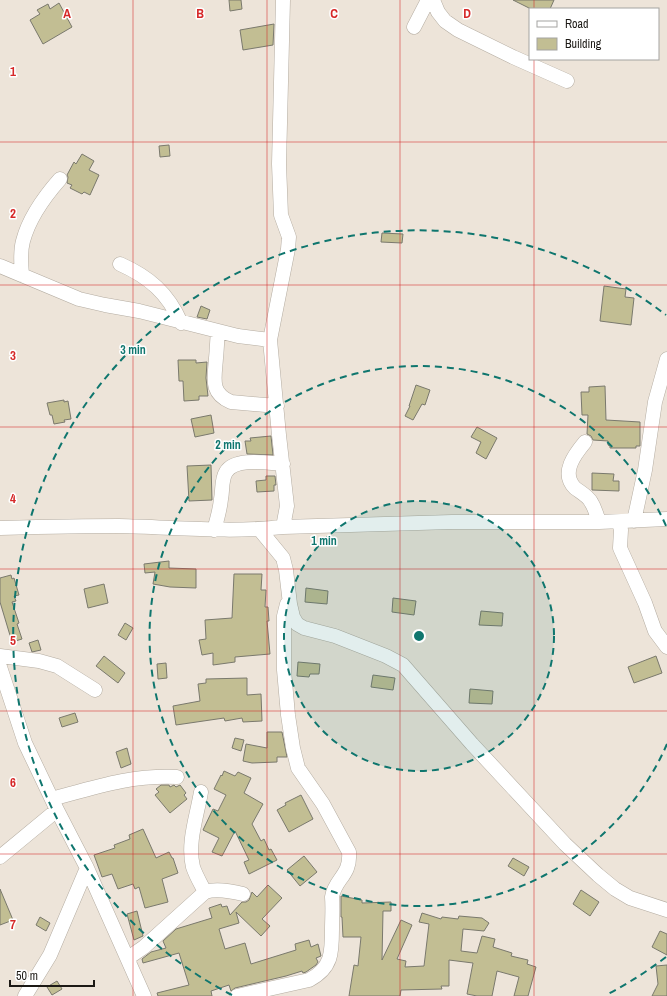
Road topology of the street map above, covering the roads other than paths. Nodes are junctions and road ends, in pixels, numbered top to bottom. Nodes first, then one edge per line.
1 (283, 0) edge
2 (428, 0) edge
3 (434, 0) edge
4 (414, 27) dead end
5 (567, 81) dead end
6 (60, 179) dead end
7 (120, 264) dead end
8 (0, 266) edge
9 (22, 275) junction
10 (181, 323) junction
11 (218, 332) junction
12 (270, 340) junction
13 (667, 359) edge
14 (277, 406) junction
15 (585, 442) dead end
16 (283, 464) junction
17 (667, 519) edge
18 (634, 521) junction
19 (599, 522) junction
20 (619, 522) junction
21 (283, 527) junction
22 (0, 528) edge
23 (214, 530) junction
24 (260, 530) junction
25 (289, 598) junction
26 (667, 647) edge
27 (0, 656) edge
28 (0, 667) edge
29 (95, 690) dead end
30 (177, 777) dead end
31 (201, 792) dead end
32 (54, 804) junction
33 (0, 857) edge
34 (87, 868) junction
35 (205, 892) junction
36 (243, 894) dead end
37 (667, 910) edge
38 (128, 958) junction
39 (25, 996) edge
40 (144, 996) edge
41 (237, 996) edge

1 - 12 street
2 - 4 street
3 - 5 street
6 - 9 street
7 - 10 street
8 - 9 street
9 - 10 street
10 - 11 street
11 - 12 street
11 - 14 street
12 - 14 street
13 - 18 street
14 - 16 street
15 - 19 street
16 - 21 street
16 - 23 street
17 - 18 street
18 - 20 street
19 - 20 street
19 - 21 street
20 - 26 street
21 - 24 street
22 - 23 street
23 - 24 street
24 - 25 street
25 - 37 street
25 - 41 street
27 - 29 street
28 - 32 street
30 - 32 street
31 - 35 street
32 - 33 street
32 - 34 street
34 - 38 street
34 - 39 street
35 - 36 street
35 - 38 street
38 - 40 street

